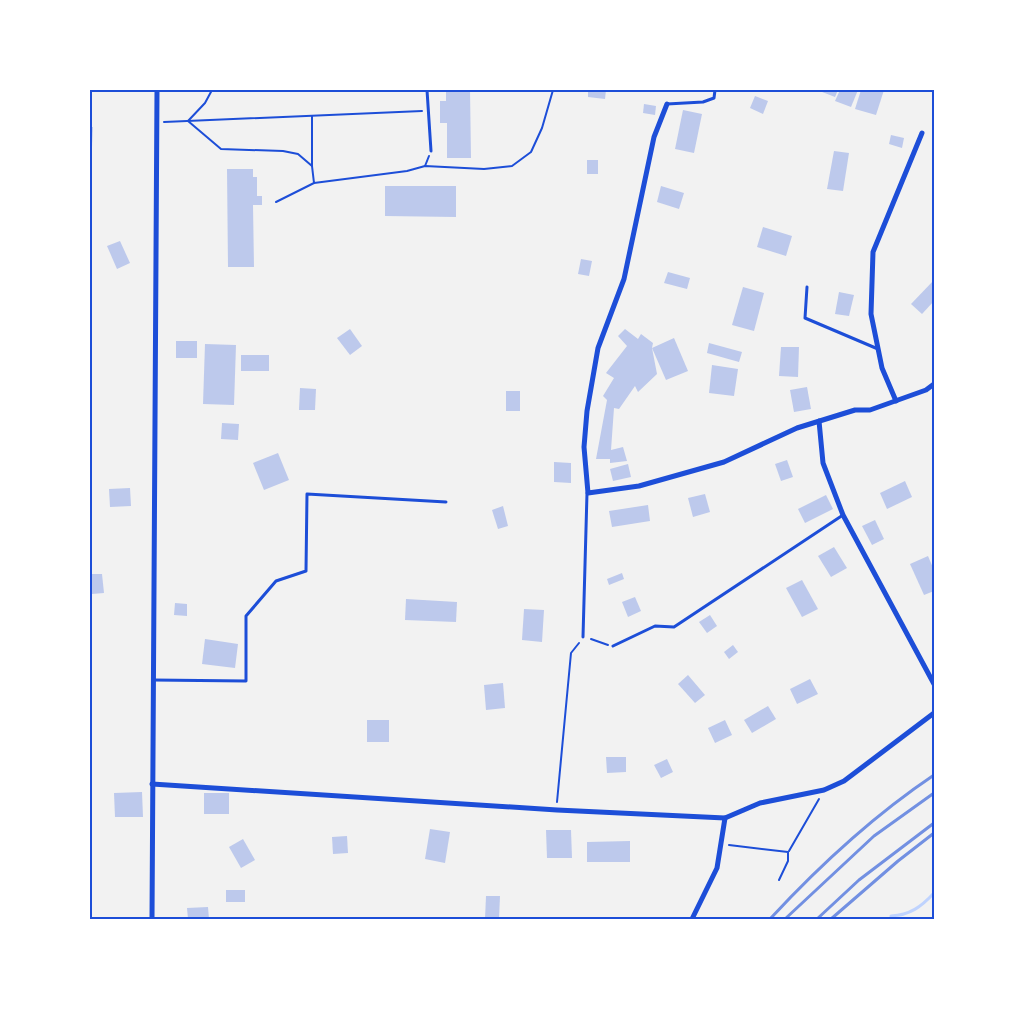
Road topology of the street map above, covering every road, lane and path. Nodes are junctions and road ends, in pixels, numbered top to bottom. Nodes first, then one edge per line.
1 (157, 90) edge
2 (212, 90) edge
3 (427, 90) edge
4 (553, 90) edge
5 (715, 90) edge
6 (667, 104) joint
7 (427, 111) junction
8 (312, 116) junction
9 (188, 121) junction
10 (163, 122) dead end
11 (922, 133) dead end
12 (431, 151) dead end
13 (312, 166) junction
14 (314, 183) junction
15 (276, 202) dead end
16 (807, 287) dead end
17 (878, 350) junction
18 (934, 384) edge
19 (896, 401) junction
20 (819, 421) junction
21 (588, 493) junction
22 (446, 502) dead end
23 (843, 516) junction
24 (583, 637) junction
25 (613, 646) joint
26 (153, 680) junction
27 (934, 684) edge
28 (934, 713) edge
29 (152, 784) junction
30 (824, 790) junction
31 (557, 810) junction
32 (725, 818) junction
33 (722, 844) junction
34 (788, 852) junction
35 (779, 880) dead end
36 (152, 919) edge
37 (692, 919) edge

1 - 26 street
2 - 9 path
3 - 7 lane
4 - 14 path
5 - 6 lane
6 - 21 street
7 - 8 path
7 - 12 lane
8 - 9 path
8 - 13 path
9 - 10 path
9 - 13 path
11 - 17 street
13 - 14 path
14 - 15 path
16 - 17 lane
17 - 19 street
18 - 19 street
19 - 20 street
20 - 21 street
20 - 23 street
21 - 24 lane
22 - 26 lane
23 - 25 lane
23 - 27 street
24 - 25 path
24 - 31 path
26 - 29 street
28 - 30 street
29 - 31 street
29 - 36 street
30 - 32 street
30 - 34 path
31 - 32 street
32 - 33 street
33 - 34 path
33 - 37 street
34 - 35 path

